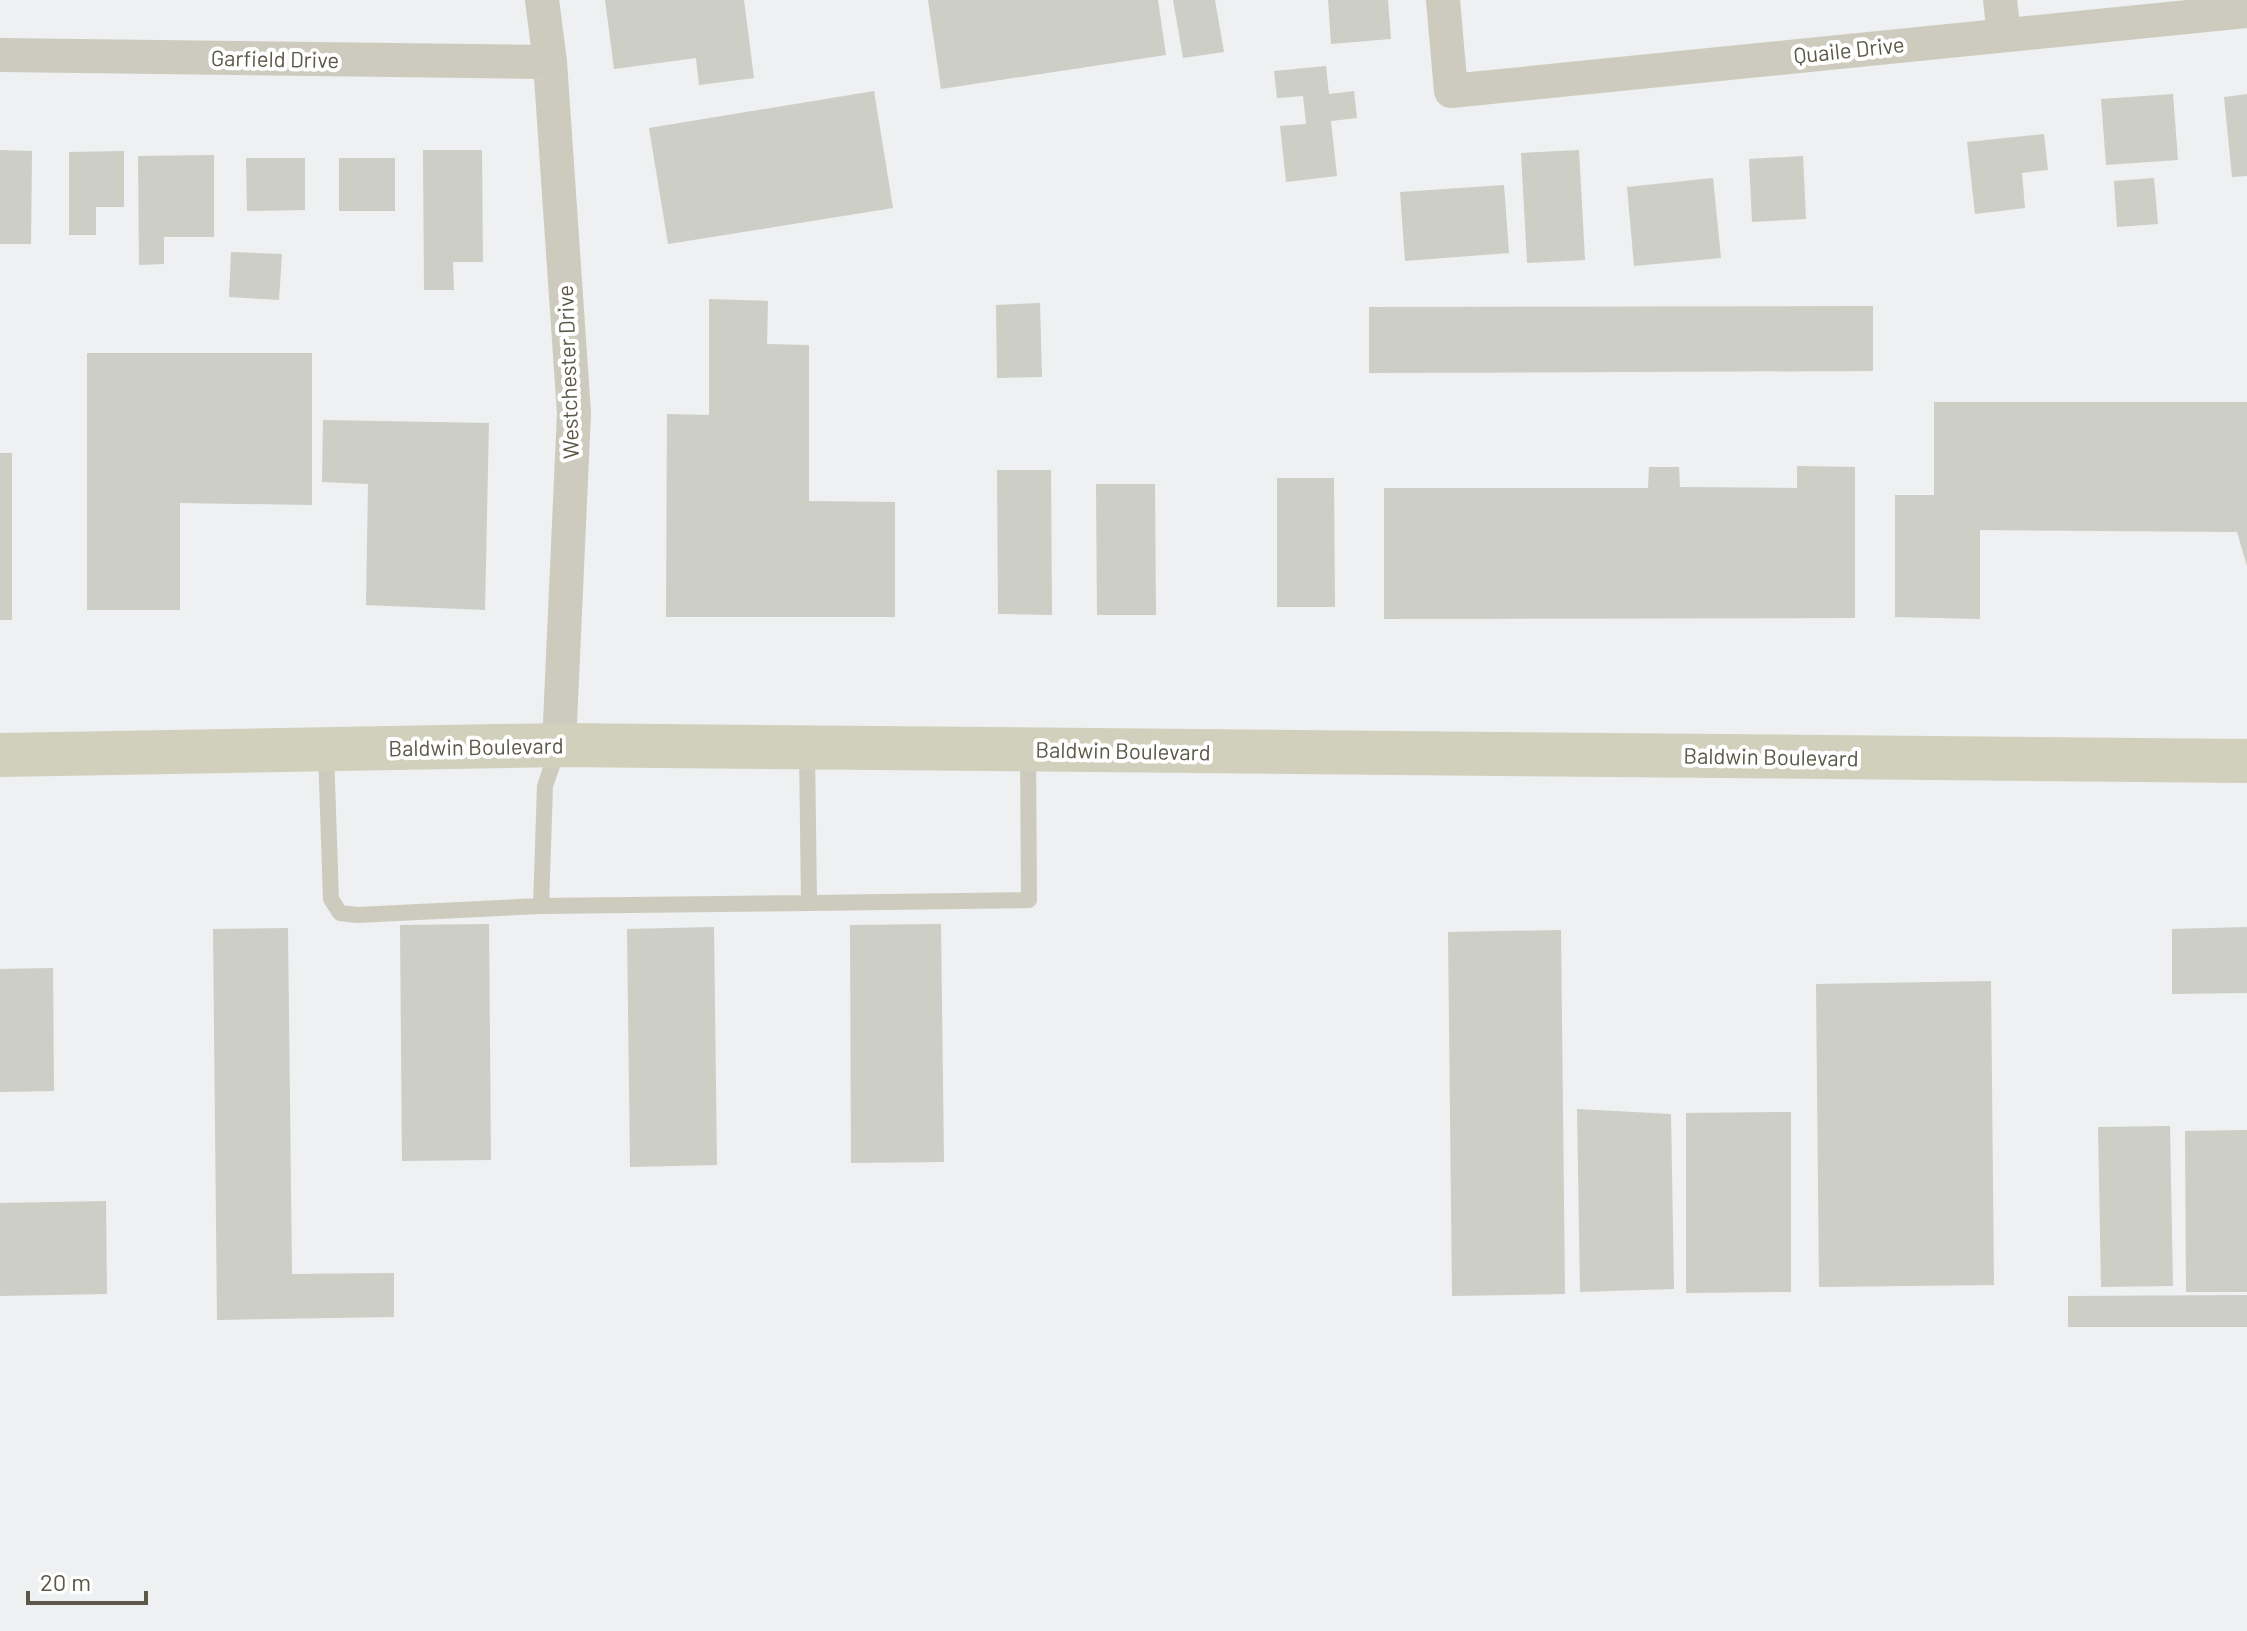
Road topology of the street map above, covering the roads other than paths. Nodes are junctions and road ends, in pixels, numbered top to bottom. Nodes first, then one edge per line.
1 (542, 0) edge
2 (1443, 0) edge
3 (2000, 0) edge
4 (2247, 11) edge
5 (2004, 34) junction
6 (0, 55) edge
7 (550, 62) junction
8 (559, 745) junction
9 (807, 748) junction
10 (326, 750) junction
11 (1028, 750) junction
12 (0, 755) edge
13 (2247, 761) edge
14 (809, 903) junction
15 (541, 906) junction

1 - 7 street, Westchester Drive
2 - 5 street, Quaile Drive
3 - 5 street
4 - 5 street, Quaile Drive
6 - 7 street, Garfield Drive
7 - 8 street, Westchester Drive
8 - 9 main road, Baldwin Boulevard
8 - 10 main road, Baldwin Boulevard
8 - 15 lane
9 - 11 main road, Baldwin Boulevard
9 - 14 lane
10 - 12 main road, Baldwin Boulevard
10 - 15 lane
11 - 13 main road, Baldwin Boulevard
11 - 14 lane
14 - 15 lane

